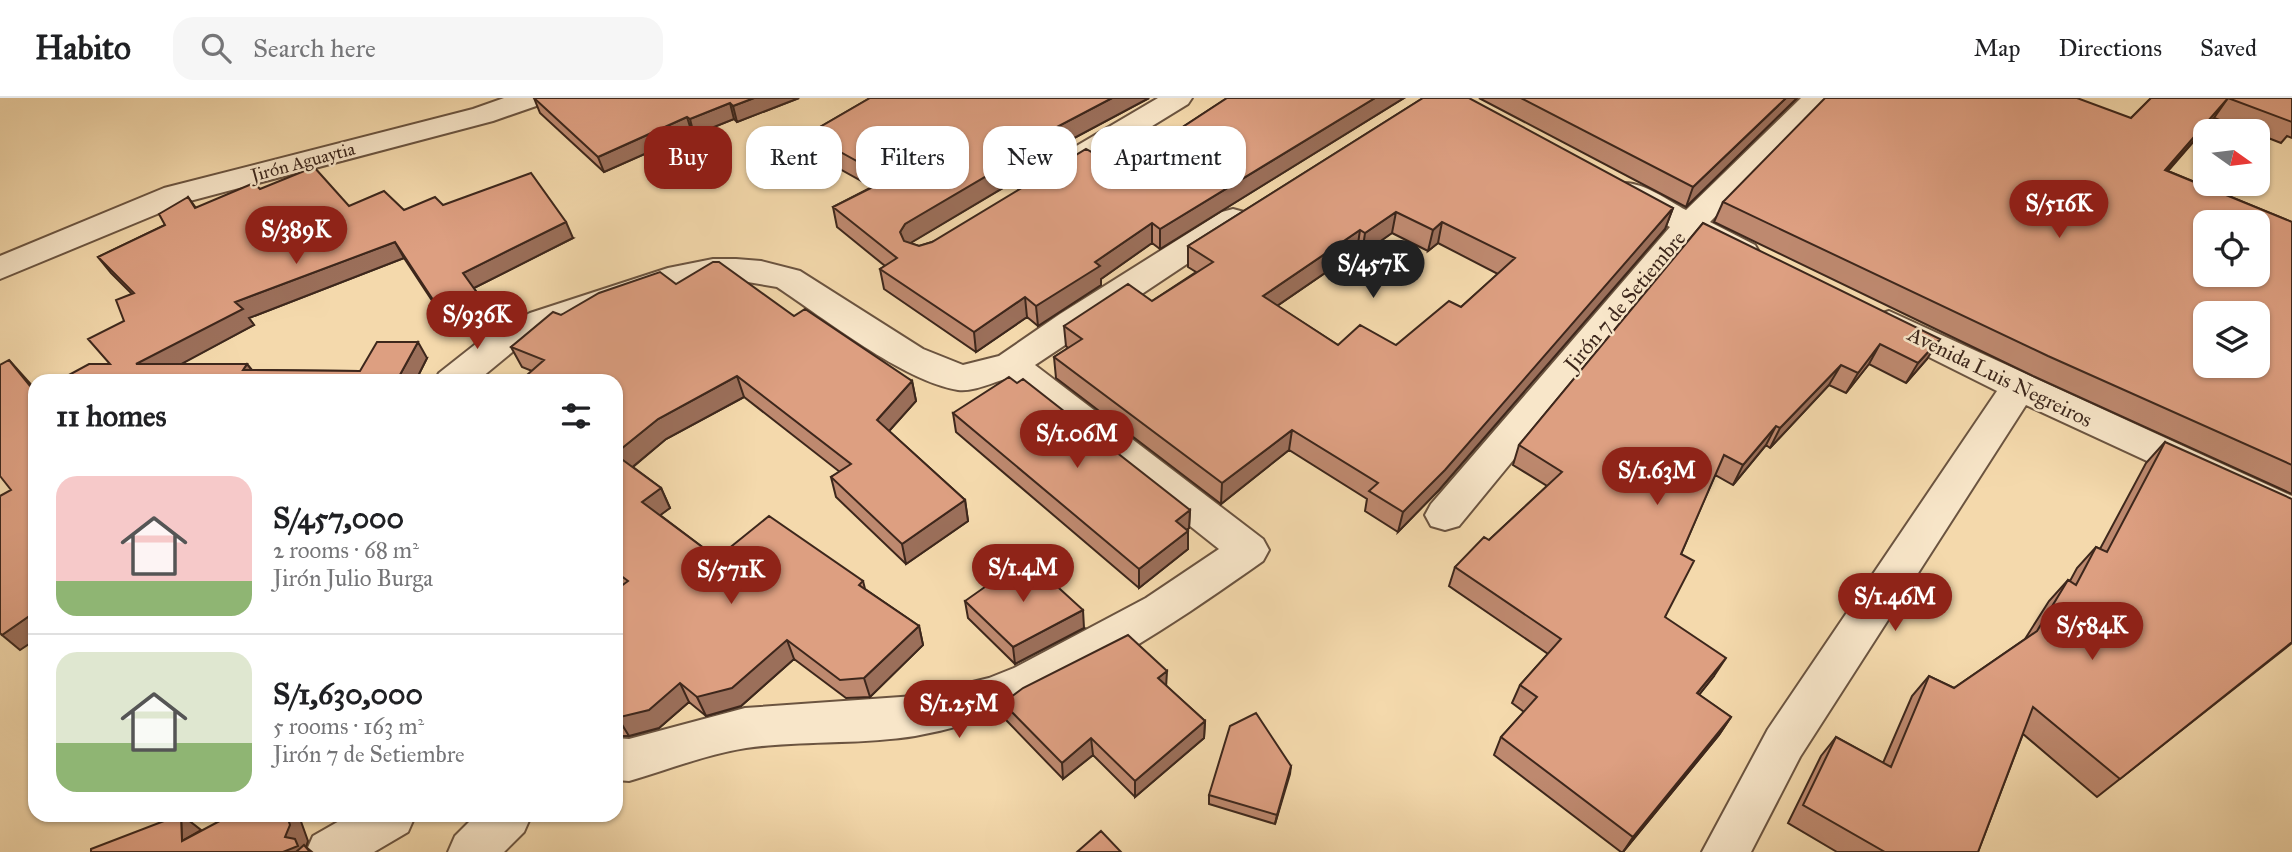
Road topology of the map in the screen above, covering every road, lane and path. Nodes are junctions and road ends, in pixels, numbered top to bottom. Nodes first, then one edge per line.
1 (532, 98) edge
2 (1178, 98) edge
3 (1817, 98) edge
4 (1594, 174) edge
5 (1016, 197) edge
6 (1257, 205) edge
7 (1689, 225) junction
8 (1775, 267) edge
9 (0, 268) edge
10 (1860, 309) edge
11 (510, 336) junction
12 (1011, 365) junction
13 (462, 374) edge
14 (500, 374) edge
15 (2020, 387) junction
16 (2292, 513) edge
17 (1446, 515) dead end
18 (623, 760) edge
19 (381, 822) edge
20 (502, 822) edge
21 (330, 852) edge
22 (472, 852) edge
23 (1726, 852) edge

1 - 9 street, Jirón Aguaytia
2 - 5 street
3 - 7 street, Jirón 7 de Setiembre
4 - 7 street
6 - 12 street
7 - 8 street
7 - 17 street, Jirón 7 de Setiembre
10 - 15 street, Avenida Luis Negreiros
11 - 12 street
11 - 13 street
11 - 14 street
12 - 18 street
15 - 16 street, Avenida Luis Negreiros
15 - 23 street
19 - 21 street
20 - 22 street

